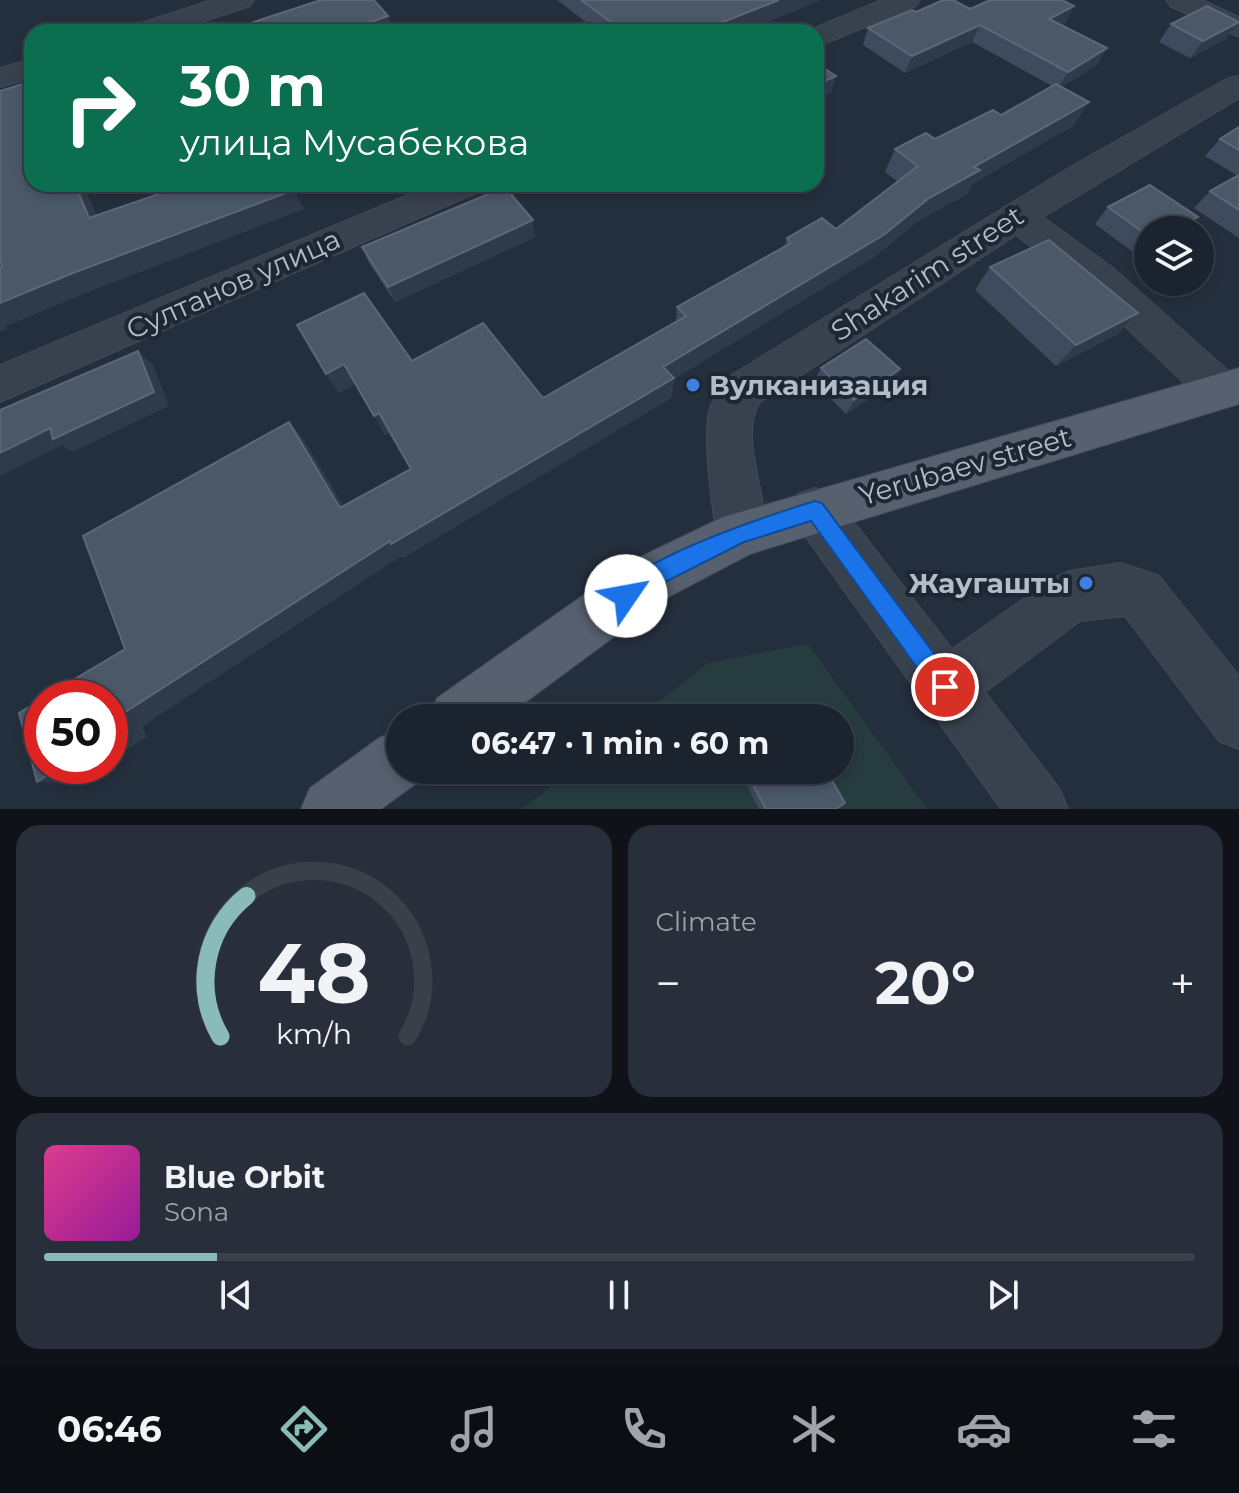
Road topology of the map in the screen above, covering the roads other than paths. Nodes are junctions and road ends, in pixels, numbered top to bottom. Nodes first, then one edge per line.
1 (240, 0) edge
2 (906, 0) edge
3 (1180, 0) edge
4 (144, 23) edge
5 (1239, 28) edge
6 (824, 34) edge
7 (24, 70) edge
8 (0, 78) edge
9 (1239, 85) edge
10 (447, 192) edge
11 (1016, 216) junction
12 (0, 384) edge
13 (1230, 389) edge
14 (815, 510) junction
15 (740, 534) junction
16 (945, 687) junction
17 (476, 704) edge
18 (1239, 721) edge
19 (386, 769) edge
20 (331, 809) edge
21 (1038, 809) edge

1 - 4 street
2 - 6 street
3 - 5 street
7 - 8 street
9 - 11 street, Shakarim street
10 - 12 street, Султанов улица
11 - 13 street
11 - 15 street, Shakarim street
13 - 14 main road, Yerubaev street
14 - 15 main road, Yerubaev street
14 - 16 street
15 - 17 main road, Yerubaev street
16 - 18 street
16 - 21 street
19 - 20 main road

